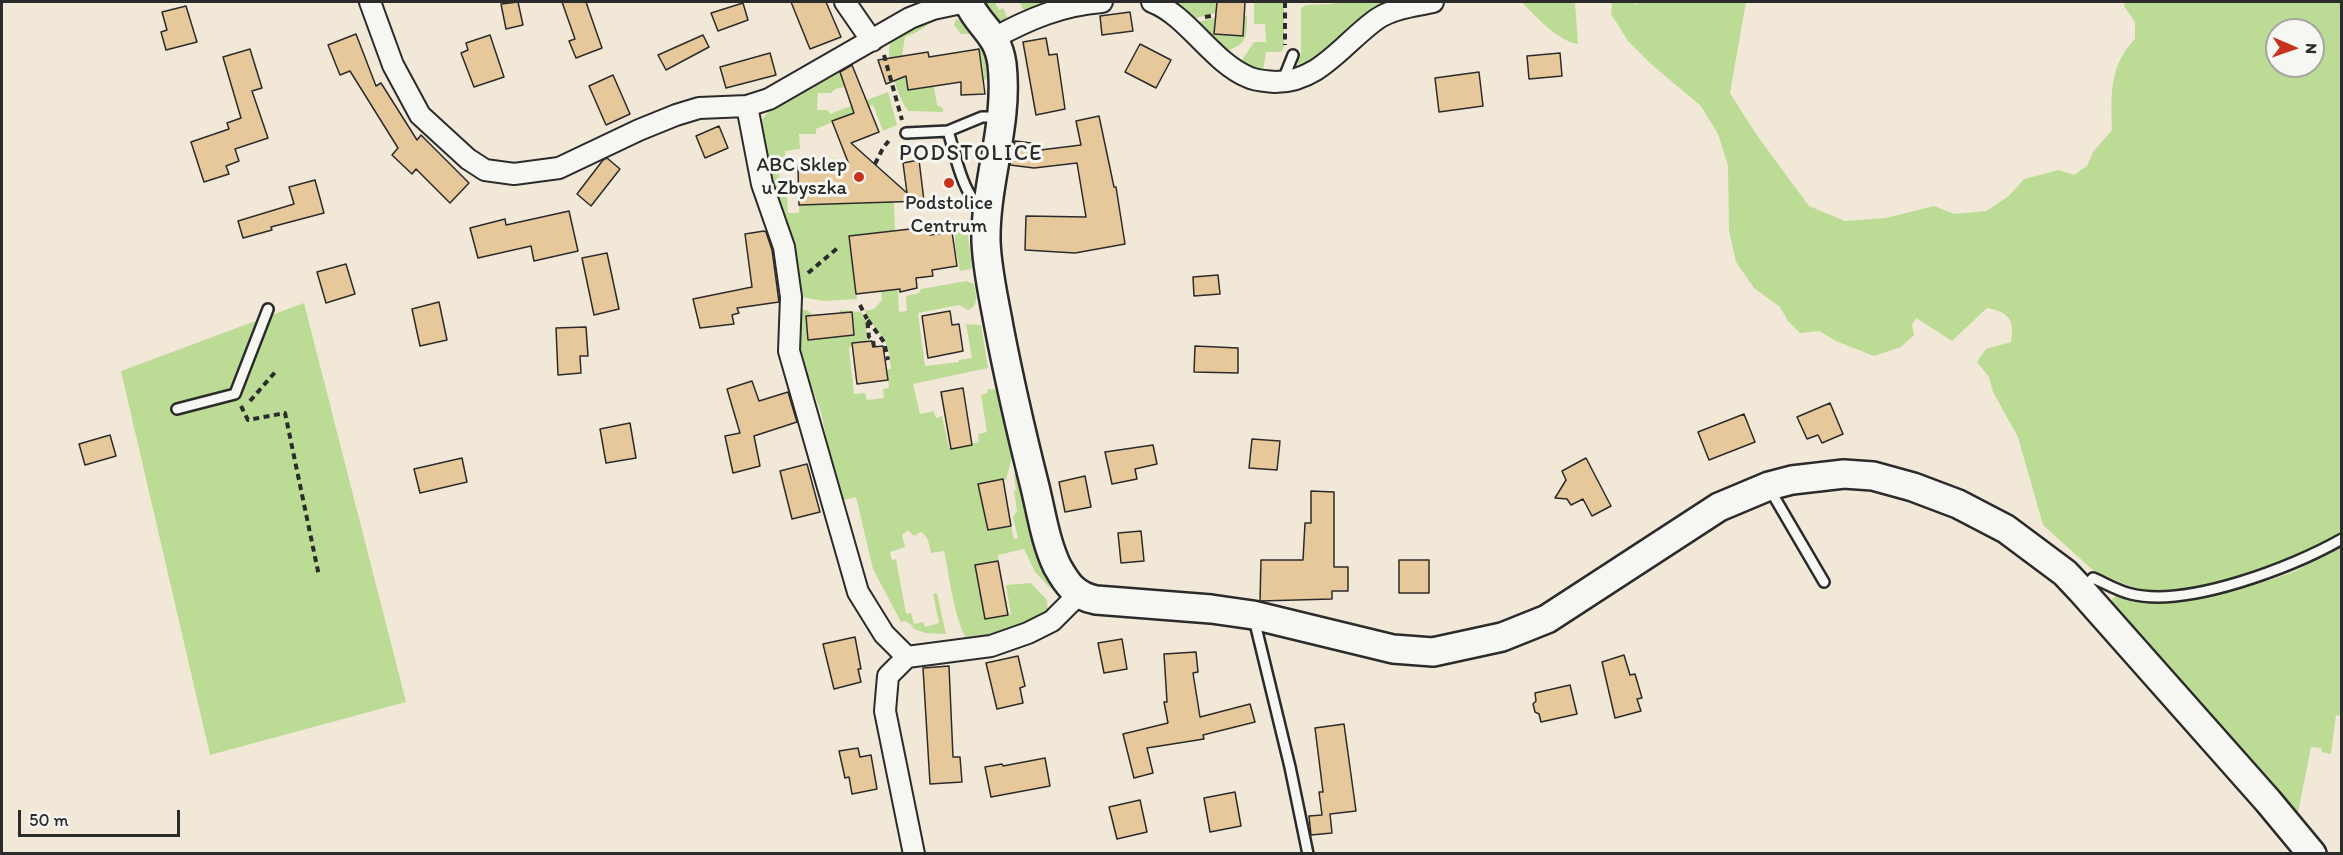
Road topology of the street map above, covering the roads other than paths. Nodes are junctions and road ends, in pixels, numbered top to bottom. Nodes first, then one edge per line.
1 (370, 2) edge
2 (845, 2) edge
3 (967, 2) edge
4 (1102, 2) edge
5 (1152, 2) edge
6 (1433, 2) edge
7 (994, 38) junction
8 (878, 46) junction
9 (1288, 55) road end
10 (1281, 82) junction
11 (747, 106) junction
12 (1001, 117) junction
13 (948, 131) junction
14 (906, 133) dead end
15 (988, 207) junction
16 (268, 309) dead end
17 (177, 409) dead end
18 (1769, 486) junction
19 (2342, 539) edge
20 (1824, 582) dead end
21 (2081, 590) junction
22 (1078, 595) junction
23 (1253, 615) junction
24 (907, 657) junction
25 (914, 854) edge
26 (1308, 854) edge
27 (2312, 854) edge

1 - 11 street
2 - 8 street
3 - 7 street
3 - 8 street
4 - 7 street
5 - 10 street
6 - 10 street
7 - 12 street
8 - 11 street
9 - 10 lane
11 - 24 street
12 - 13 lane
12 - 15 street
13 - 14 lane
13 - 15 lane
15 - 22 street
16 - 17 lane
18 - 20 lane
18 - 21 street
18 - 23 street
19 - 21 lane
21 - 27 street
22 - 23 street
22 - 24 street
23 - 26 lane
24 - 25 street

